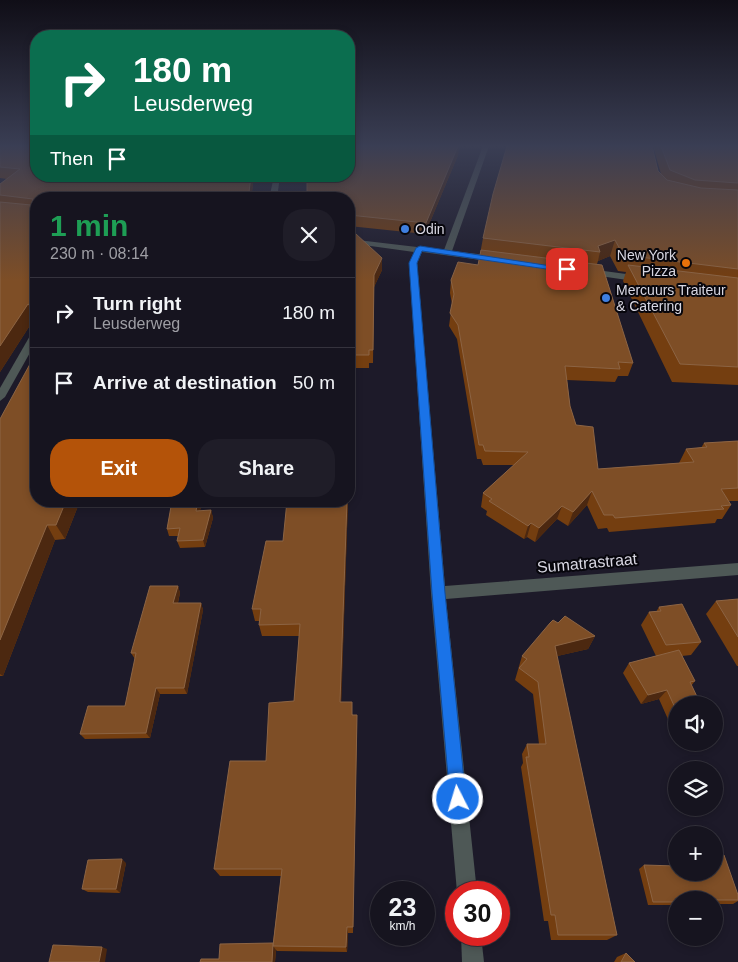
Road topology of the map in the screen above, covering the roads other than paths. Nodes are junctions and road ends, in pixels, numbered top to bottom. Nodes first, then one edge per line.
1 (470, 191) edge
2 (355, 242) edge
3 (420, 248) junction
4 (448, 252) junction
5 (504, 260) edge
6 (576, 270) edge
7 (652, 280) edge
8 (30, 344) edge
9 (0, 397) edge
10 (738, 569) edge
11 (438, 593) junction
12 (466, 881) edge
13 (472, 946) edge
14 (473, 962) edge

1 - 4 street
2 - 3 street
3 - 4 street
3 - 11 street
4 - 5 street
6 - 7 street
8 - 9 street
10 - 11 street, Sumatrastraat
11 - 12 street
13 - 14 street

